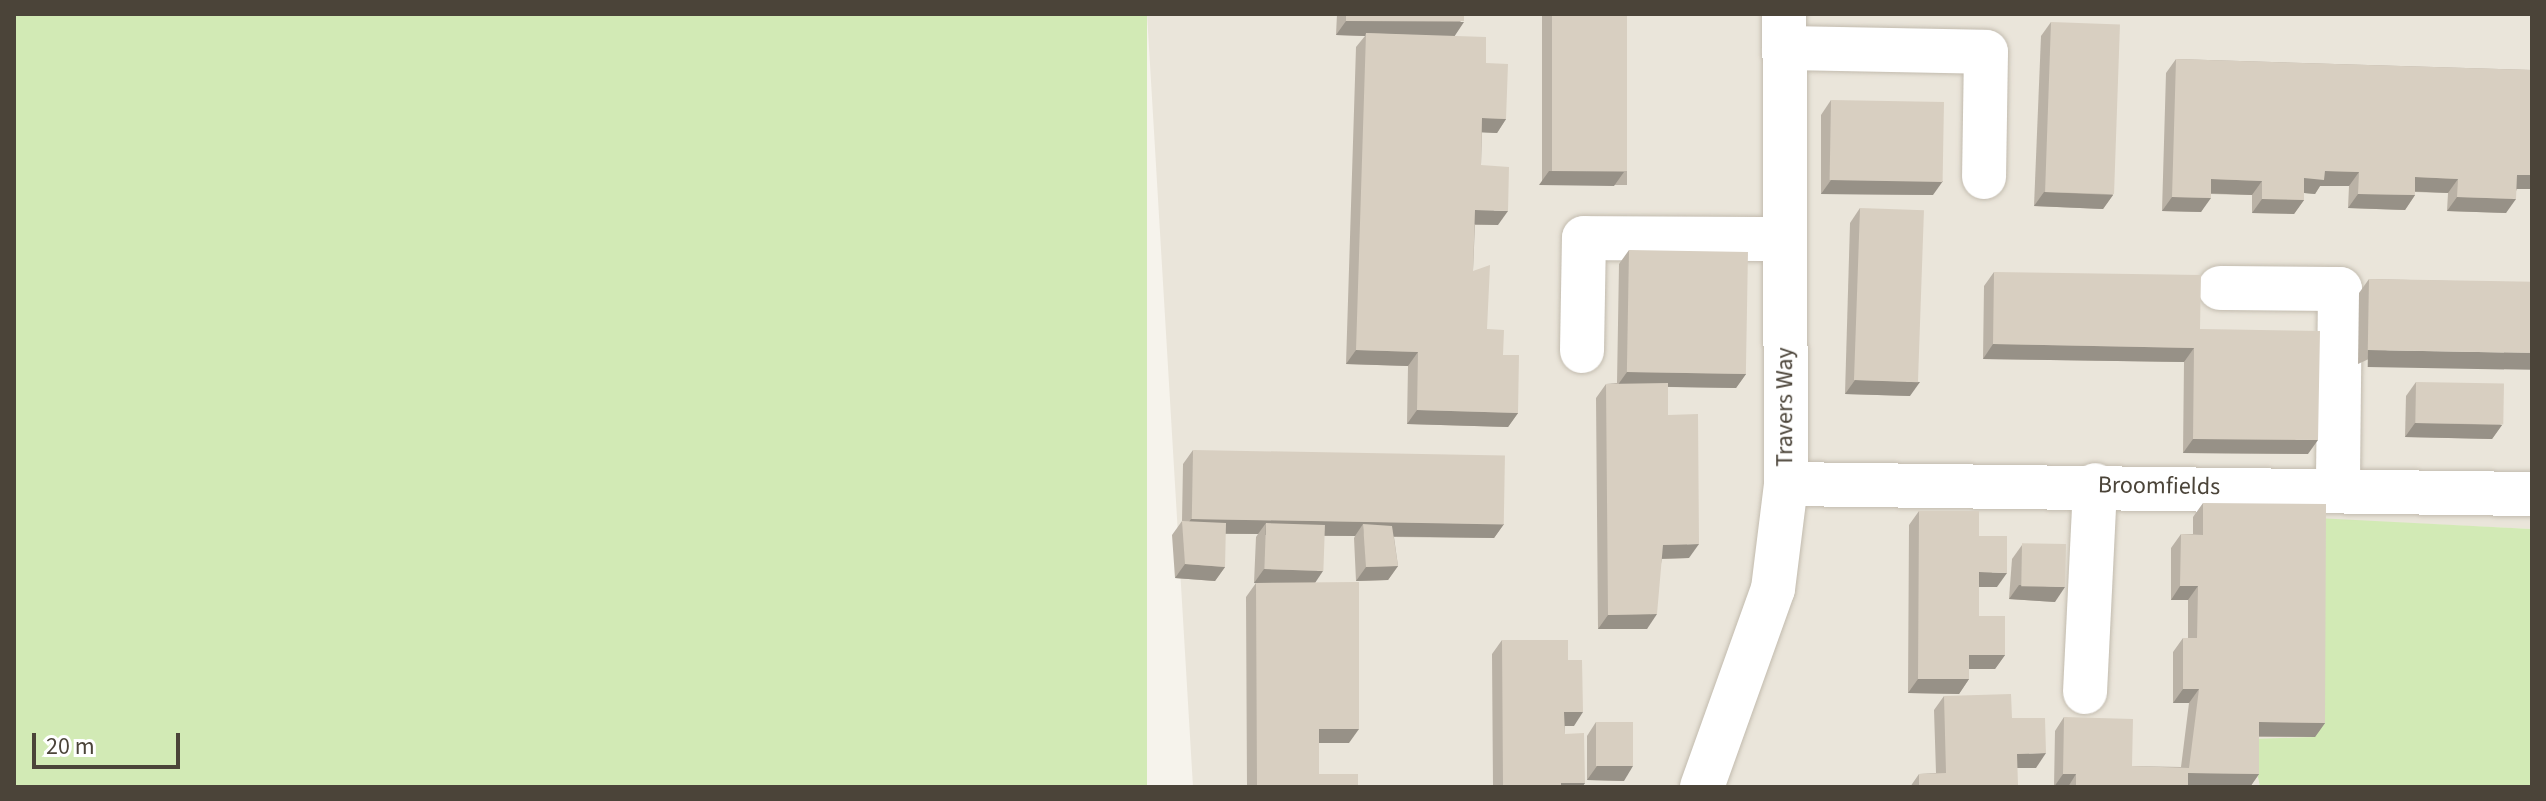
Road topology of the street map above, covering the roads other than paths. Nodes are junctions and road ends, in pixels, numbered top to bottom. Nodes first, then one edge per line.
1 (1784, 31) edge
2 (1984, 177) dead end
3 (1785, 239) junction
4 (2220, 288) dead end
5 (1582, 351) dead end
6 (1786, 484) junction
7 (2095, 485) junction
8 (2338, 489) junction
9 (2532, 494) edge
10 (2085, 692) dead end
11 (1702, 787) edge

1 - 2 street
1 - 3 street, Travers Way
3 - 5 street
3 - 6 street, Travers Way
4 - 8 street
6 - 7 street, Broomfields
6 - 11 street, Travers Way
7 - 8 street, Broomfields
7 - 10 street
8 - 9 street, Broomfields

